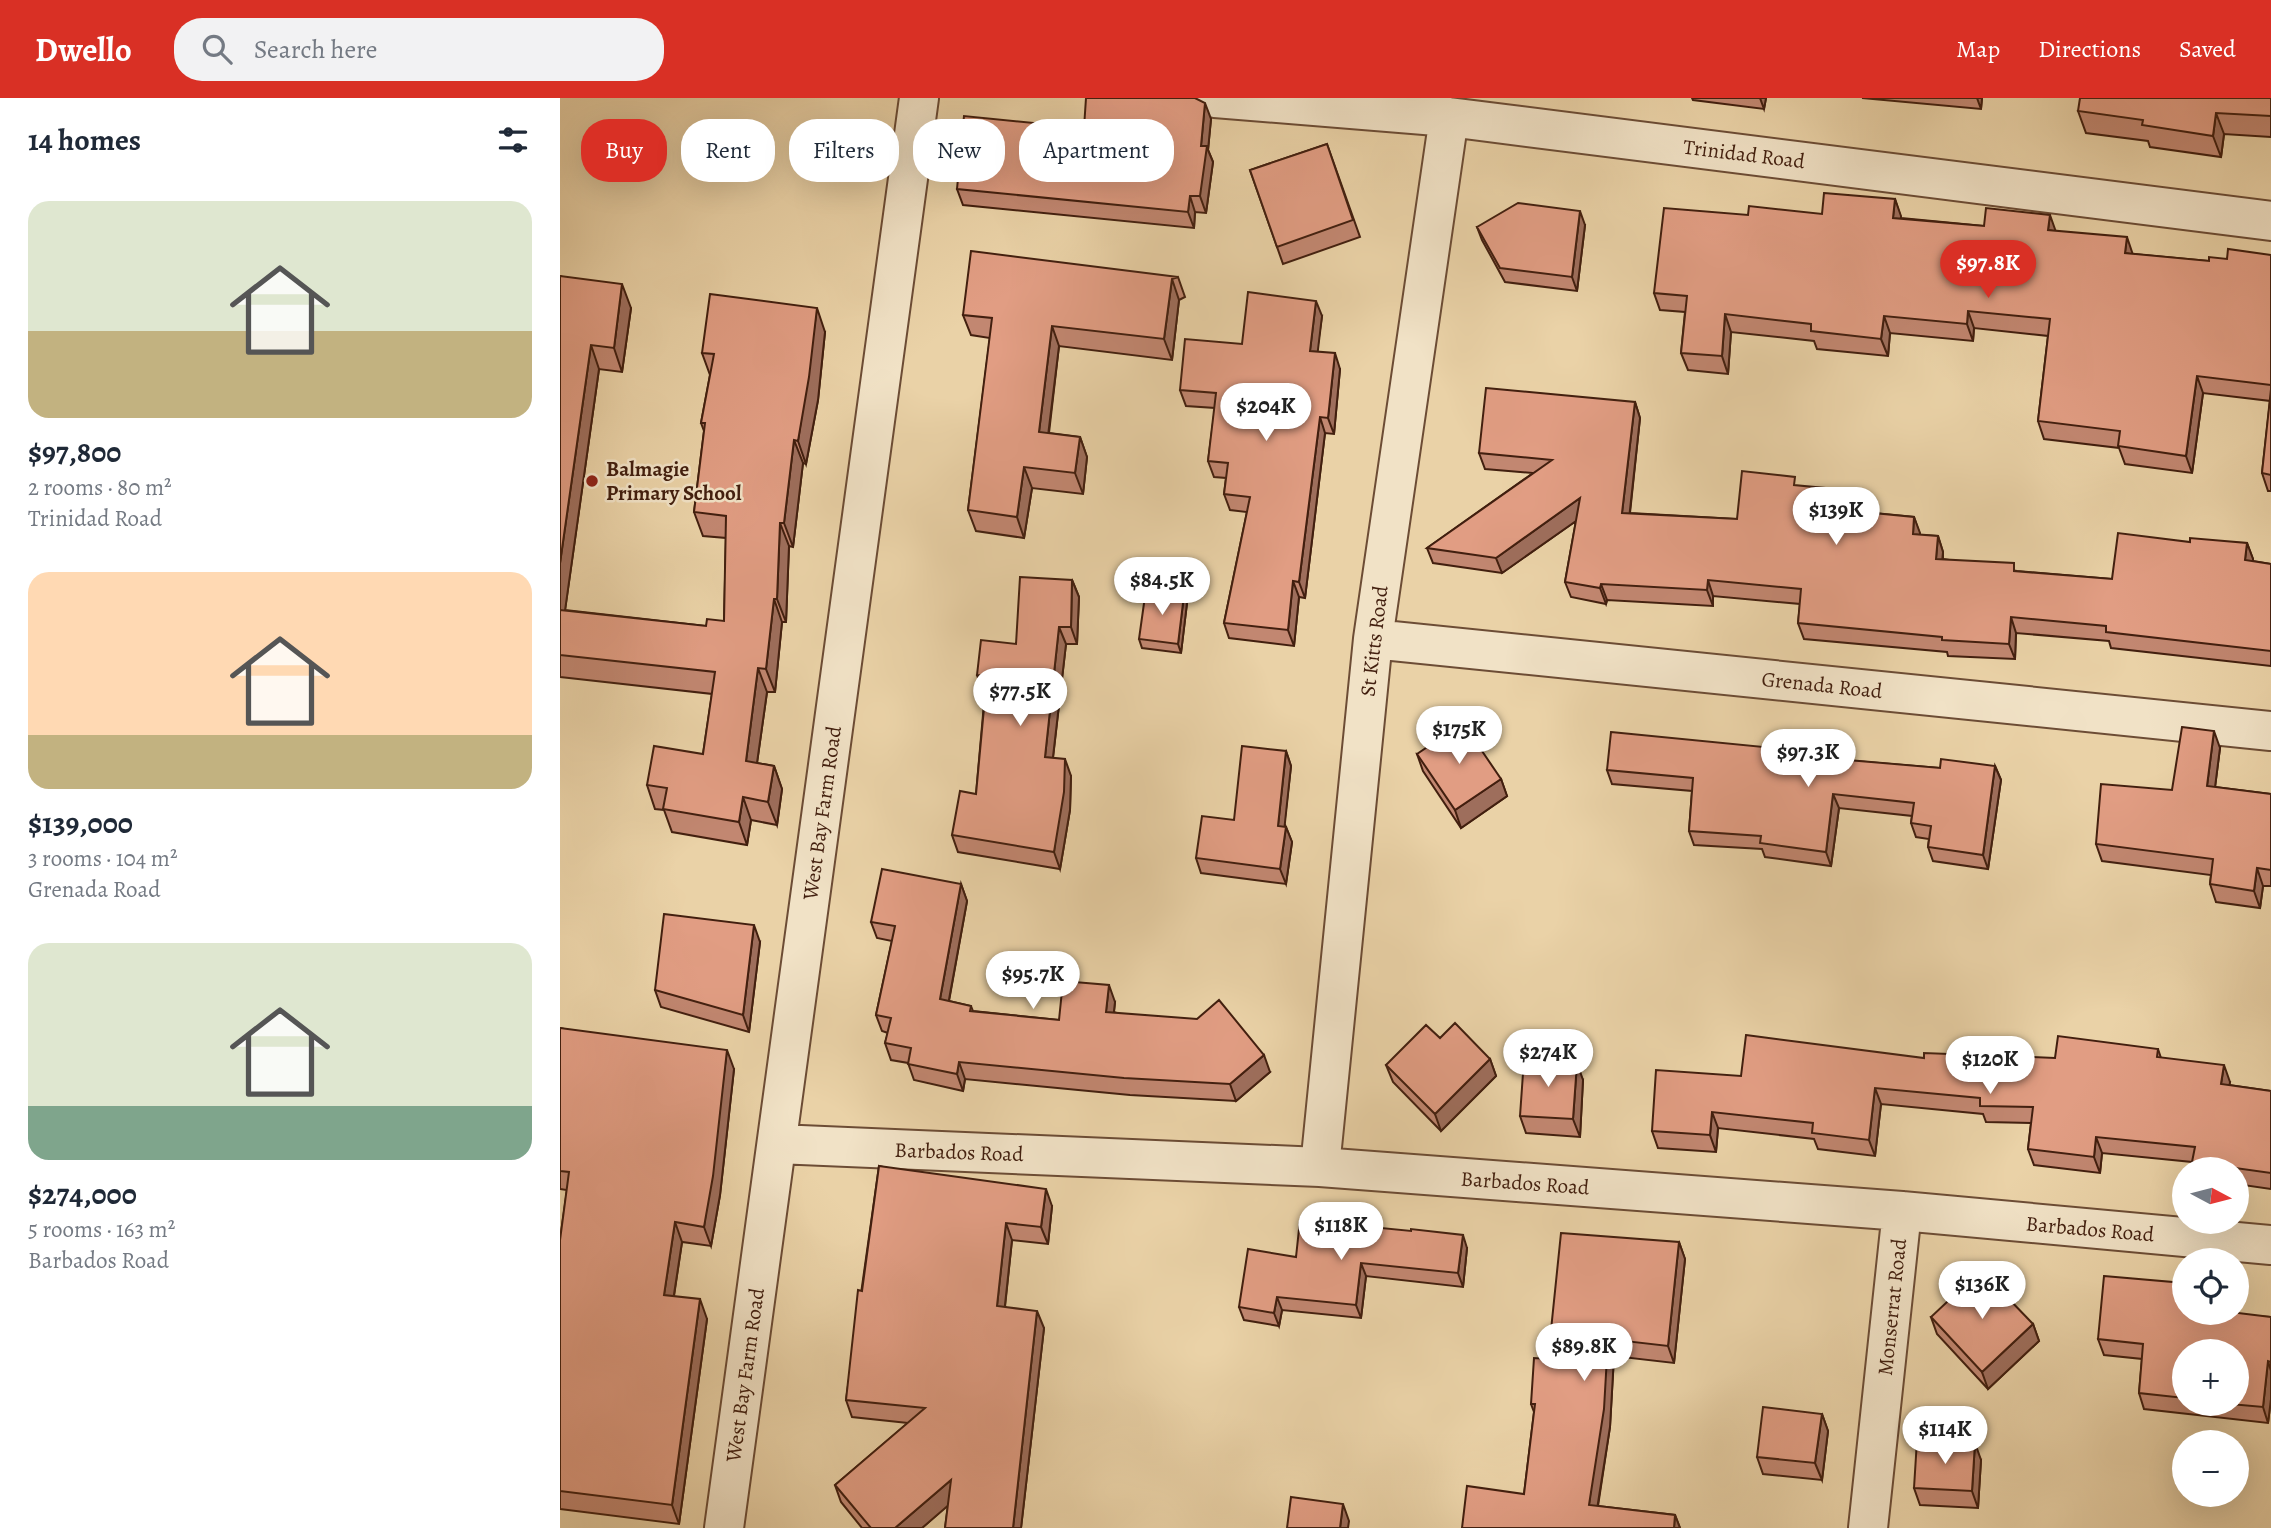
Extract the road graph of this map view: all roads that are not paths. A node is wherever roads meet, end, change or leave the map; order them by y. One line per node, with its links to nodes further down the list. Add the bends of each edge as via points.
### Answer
1 (919, 98): 7 (street, West Bay Farm Road)
2 (1215, 98): 3 (street, Trinidad Road)
3 (1448, 117): 4 (street, Trinidad Road); 5 (street, St Kitts Road)
4 (2271, 221)
5 (1373, 639): 6 (street, Grenada Road); 8 (street, St Kitts Road)
6 (2271, 731)
7 (777, 1144): 8 (street, Barbados Road); 11 (street, West Bay Farm Road)
8 (1320, 1167): 9 (street, Barbados Road)
9 (1902, 1211): 10 (street, Barbados Road); 12 (street, Monserrat Road)
10 (2271, 1245)
11 (724, 1528)
12 (1868, 1528)

